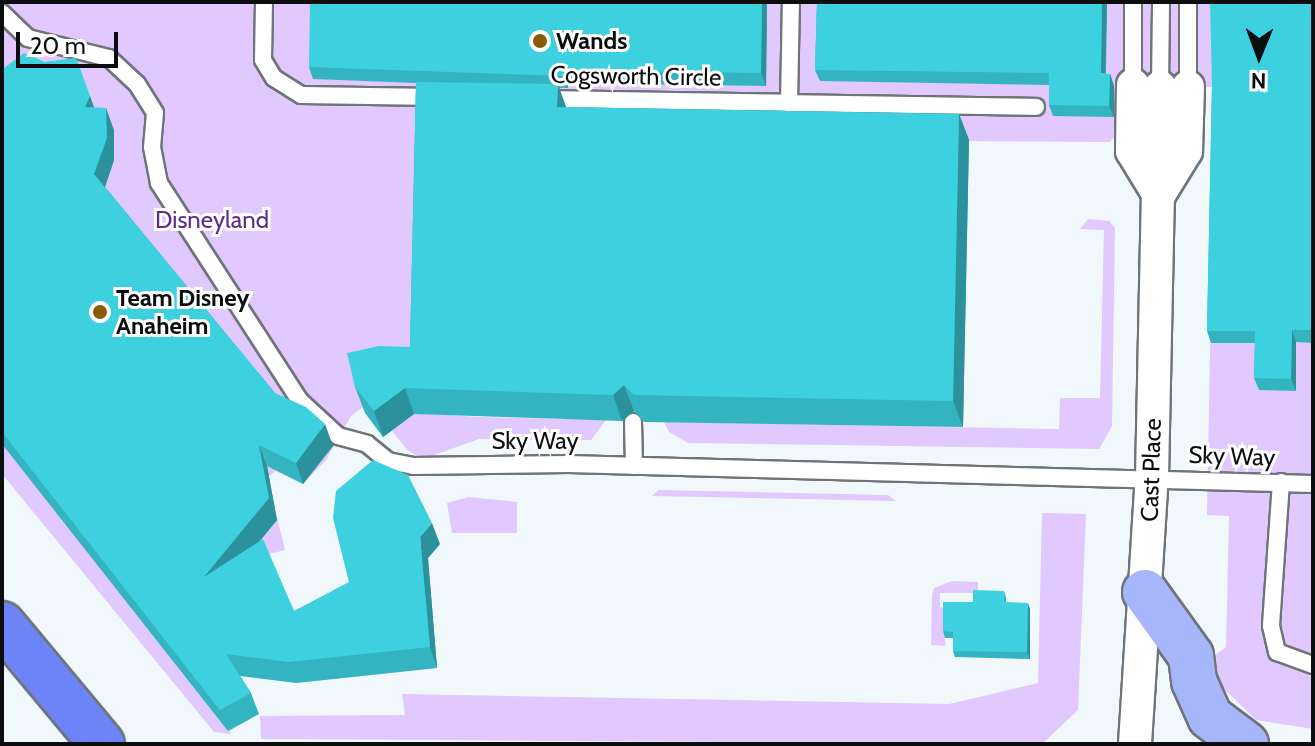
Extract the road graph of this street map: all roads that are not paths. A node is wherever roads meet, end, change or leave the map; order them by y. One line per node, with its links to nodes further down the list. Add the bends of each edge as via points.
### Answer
1 (264, 2): 8 (lane, via 263,60 274,78 301,95)
2 (791, 2): 10 (lane)
3 (1133, 2): 7 (lane)
4 (1161, 2): 7 (lane)
5 (1188, 2): 7 (lane)
6 (2, 13): 14 (lane, Sky Way, via 28,38 109,58 137,84 155,113 152,147 159,183 300,401 338,436 367,444 388,461 413,466)
7 (1160, 86): 12 (street, via 1186,151); 12 (street, via 1132,151)
8 (458, 97)
9 (521, 98): 10 (lane, Cogsworth Circle)
10 (789, 103): 11 (lane, Cogsworth Circle)
11 (1036, 107)
12 (1159, 195): 15 (street, Cast Place)
13 (633, 422): 14 (lane)
14 (634, 466): 15 (lane, Sky Way)
15 (1152, 477): 16 (lane, Sky Way); 18 (street, Cast Place)
16 (1281, 482): 17 (lane, Sky Way); 20 (lane, via 1271,626 1277,652)
17 (1313, 484)
18 (1145, 592): 22 (street, Cast Place); 23 (main road, via 1191,656 1194,681 1210,717)
19 (2, 624): 21 (highway)
20 (1313, 665)
21 (102, 744)
22 (1135, 744)
23 (1246, 744)

